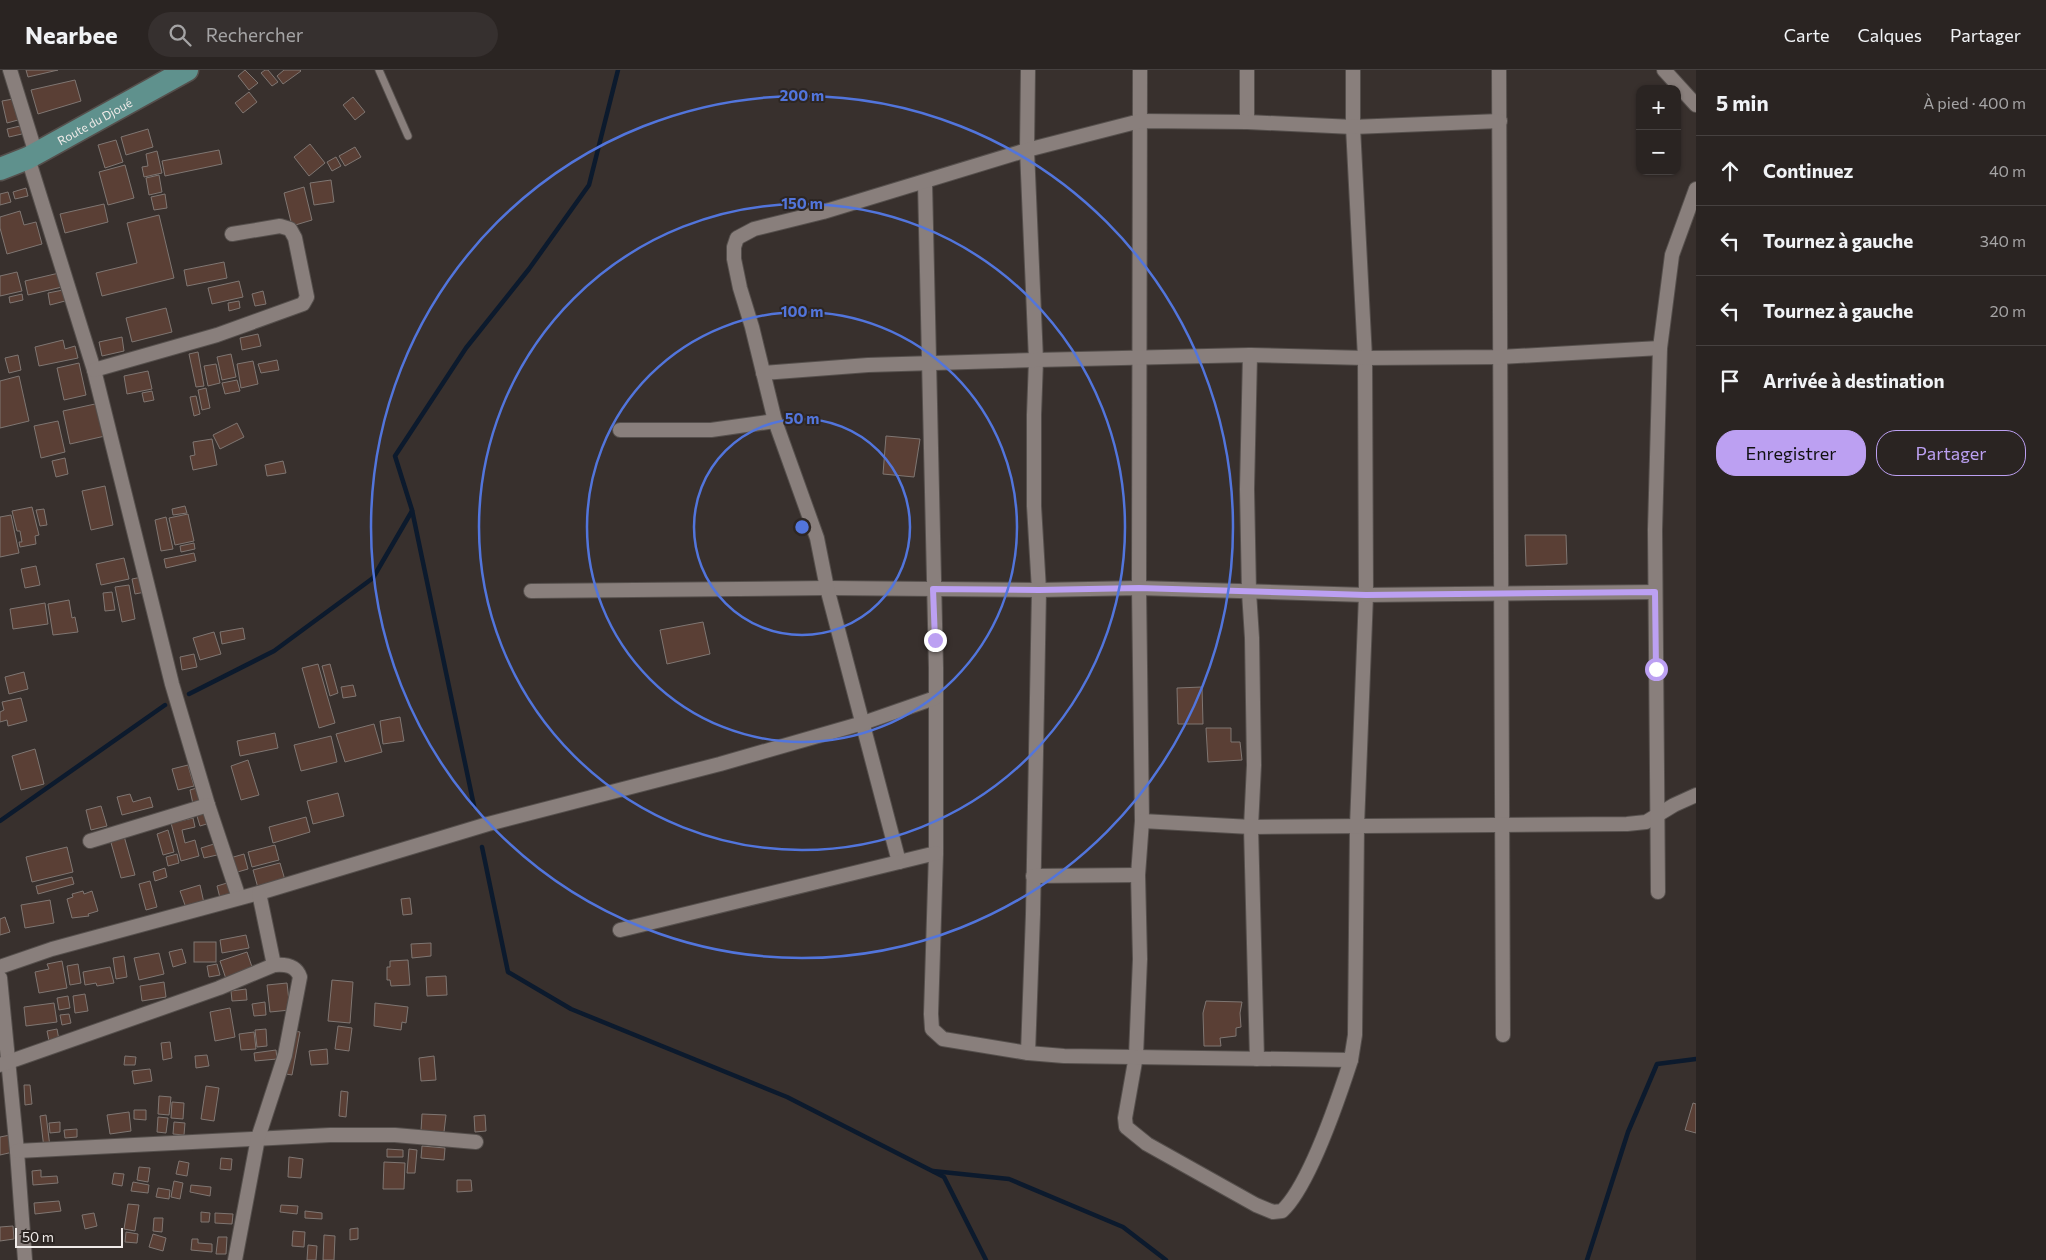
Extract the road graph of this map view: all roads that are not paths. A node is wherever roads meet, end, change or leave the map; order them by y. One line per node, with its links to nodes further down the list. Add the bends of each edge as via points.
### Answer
1 (10, 70): 17 (street)
2 (187, 70): 17 (main road, Route du Djoué)
3 (379, 70): 15 (lane)
4 (1028, 70): 16 (street)
5 (1140, 70): 11 (street)
6 (1247, 70): 13 (street)
7 (1353, 70): 14 (street)
8 (1499, 70): 12 (street)
9 (1664, 70): 10 (street)
10 (1696, 105)
11 (1140, 121): 13 (street); 16 (street); 25 (street)
12 (1500, 121): 14 (street); 24 (street)
13 (1248, 122): 14 (street)
14 (1353, 127): 26 (street)
15 (408, 136)
16 (1027, 150): 19 (street); 27 (street)
17 (32, 156): 18 (main road, Route du Djoué); 29 (street)
18 (0, 169)
19 (925, 183): 28 (street); 30 (street, via 754,229 737,238 734,259)
20 (1696, 189): 22 (street, via 1672,255)
21 (232, 234): 29 (street, via 280,226 290,229 296,238 307,297 303,304 217,335)
22 (1660, 348): 24 (street); 39 (street)
23 (1250, 354): 25 (street); 26 (street); 38 (street, via 1246,489)
24 (1500, 357): 26 (street); 40 (street)
25 (1139, 358): 27 (street); 34 (street)
26 (1365, 358): 41 (street)
27 (1036, 360): 28 (street); 36 (street, via 1034,506)
28 (929, 364): 30 (street); 35 (street)
29 (94, 370): 45 (street, via 172,684)
30 (763, 373): 31 (street)
31 (774, 421): 32 (street, via 711,430); 33 (street, via 817,538)
32 (620, 430)
33 (827, 588): 35 (street); 37 (street); 43 (street)
34 (1139, 588): 36 (street); 38 (street); 47 (street)
35 (933, 589): 36 (street); 42 (street)
36 (1039, 590): 55 (street)
37 (531, 591)
38 (1249, 592): 41 (street); 50 (street, via 1254,765)
39 (1655, 592): 40 (street); 46 (street)
40 (1502, 594): 41 (street); 49 (street)
41 (1366, 595): 48 (street)
42 (935, 698): 43 (street); 52 (street)
43 (863, 723): 53 (street); 57 (street, via 488,824)
44 (1696, 795): 46 (street, via 1674,804)
45 (208, 805): 51 (street); 58 (street)
46 (1657, 817): 49 (street, via 1628,824); 56 (street)
47 (1142, 821): 50 (street); 54 (street)
48 (1357, 826): 49 (street); 50 (street); 67 (street, via 1356,1009)
49 (1502, 826): 63 (street)
50 (1251, 827): 66 (street)
51 (90, 841)
52 (936, 853): 53 (street); 64 (street, via 932,1029 943,1039)
53 (899, 862): 59 (street)
54 (1138, 875): 55 (street); 65 (street, via 1140,959)
55 (1033, 876): 64 (street)
56 (1658, 892)
57 (259, 893): 58 (street); 60 (street)
58 (239, 898): 61 (street, via 52,949)
59 (620, 930)
60 (274, 965): 68 (street, via 219,988); 69 (street, via 290,966 299,972 300,977 285,1055)
61 (0, 967)
62 (0, 978): 68 (street)
63 (1503, 1035)
64 (1028, 1053): 65 (street)
65 (1136, 1056): 66 (street); 67 (street, via 1125,1118 1131,1134 1273,1212 1282,1211 1287,1206 1301,1183 1327,1127)
66 (1257, 1059): 67 (street)
67 (1351, 1060)
68 (4, 1063): 71 (street)
69 (258, 1138): 70 (street, via 395,1135); 71 (street); 73 (street)
70 (476, 1142)
71 (17, 1150): 72 (street)
72 (25, 1260)
73 (235, 1260)

